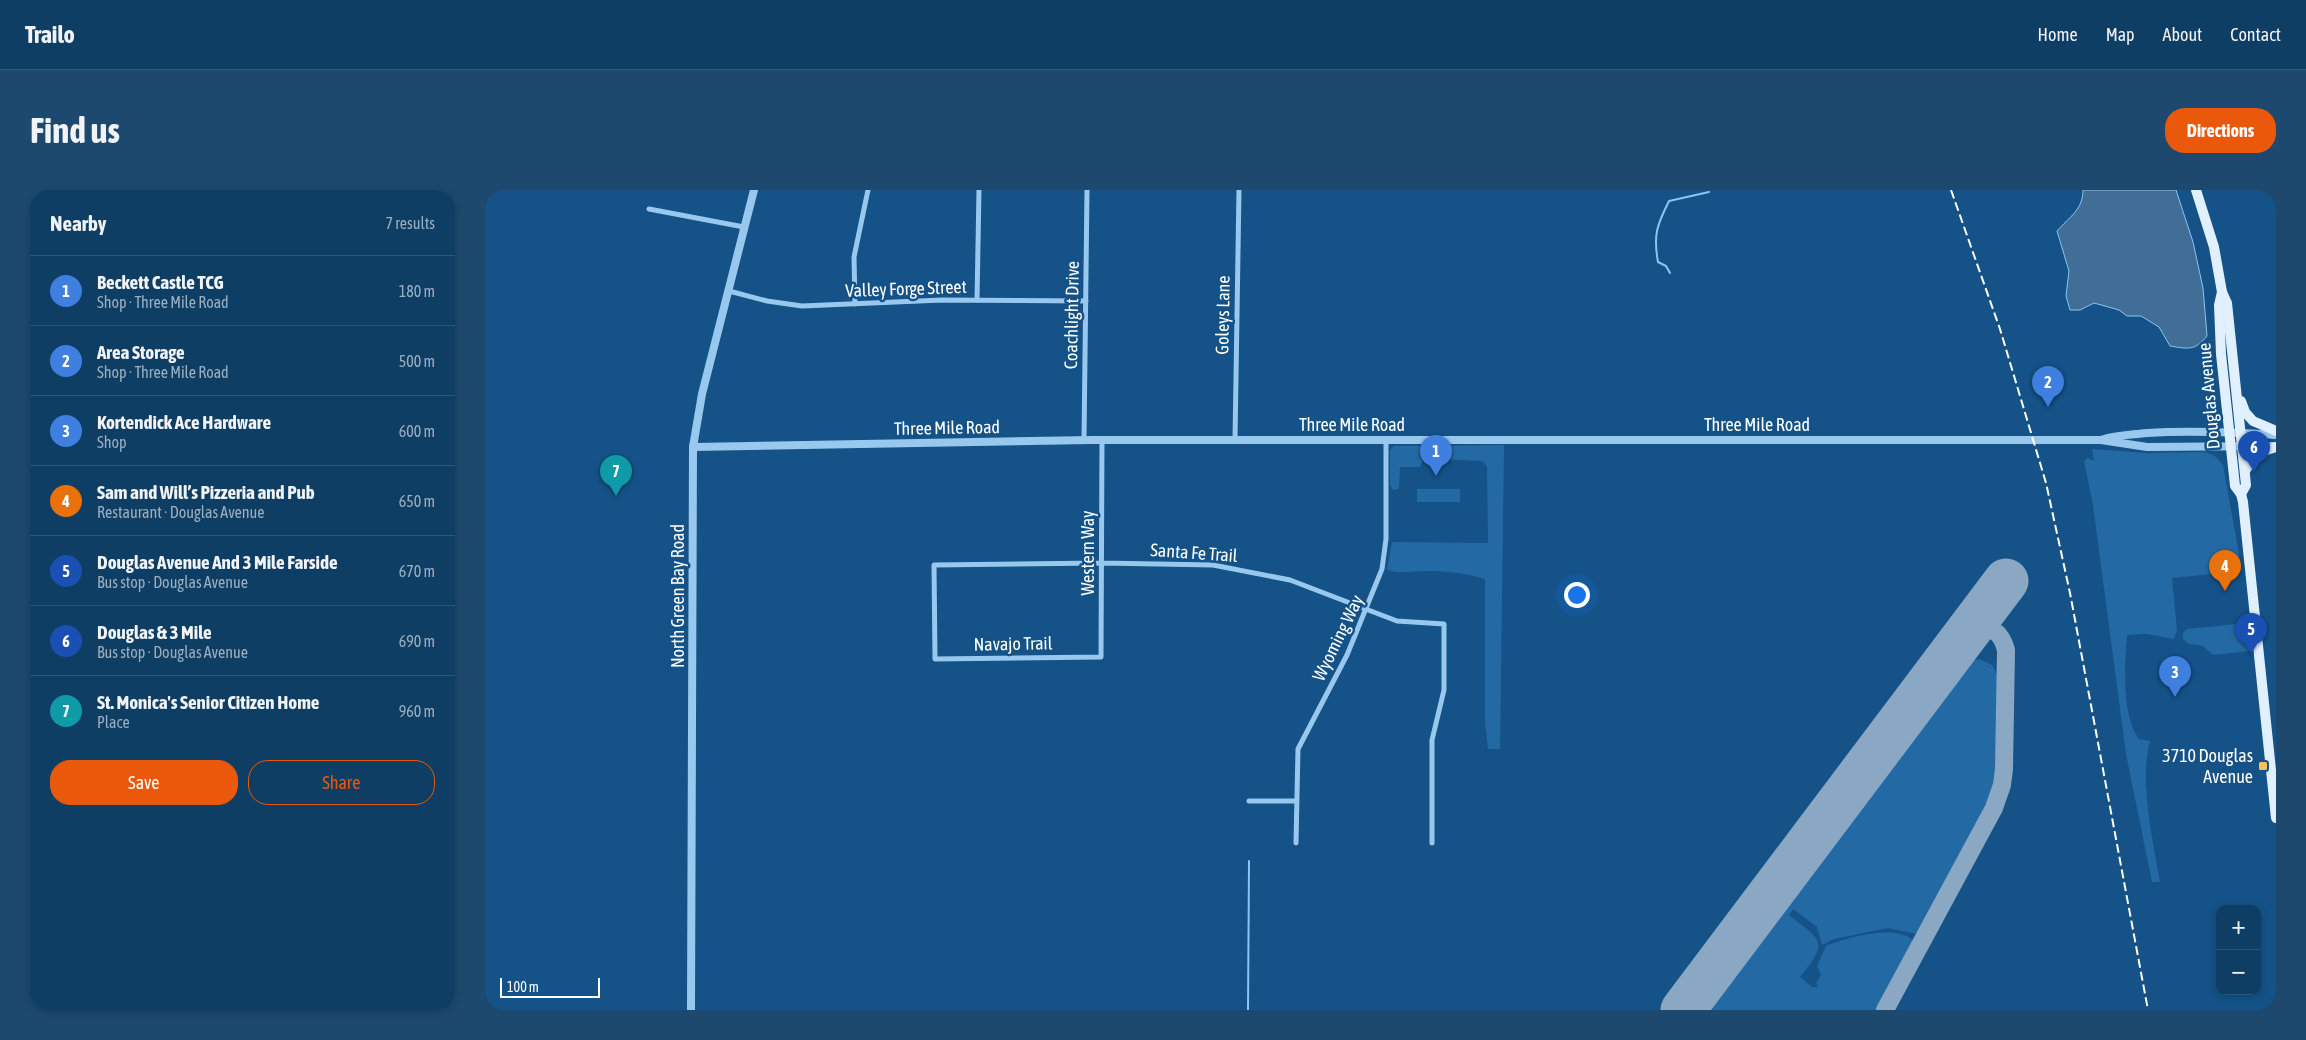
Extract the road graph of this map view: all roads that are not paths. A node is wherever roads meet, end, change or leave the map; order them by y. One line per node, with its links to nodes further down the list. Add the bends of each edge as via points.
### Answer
1 (754, 190): 8 (street, North Green Bay Road)
2 (868, 190): 13 (street, via 854,257)
3 (979, 190): 11 (street)
4 (1087, 190): 12 (street, Coachlight Drive)
5 (1239, 190): 20 (street, Goleys Lane)
6 (2196, 190): 10 (main road, Douglas Avenue, via 2214,247)
7 (649, 209): 8 (street)
8 (744, 227): 9 (street, North Green Bay Road)
9 (729, 291): 13 (street, Valley Forge Street, via 793,305); 26 (street, North Green Bay Road, via 702,394)
10 (2222, 292): 14 (main road, Douglas Avenue, via 2227,303); 15 (main road, Douglas Avenue, via 2219,305)
11 (977, 300): 12 (street, Valley Forge Street); 13 (street, Valley Forge Street)
12 (1086, 302): 18 (street, Coachlight Drive)
13 (855, 304)
14 (2238, 393): 16 (main road, Douglas Avenue); 17 (main road, via 2248,416)
15 (2224, 431): 16 (street, Three Mile Road); 22 (street, Three Mile Road, via 2112,436); 23 (main road, Douglas Avenue)
16 (2241, 433): 17 (street, Three Mile Road); 24 (main road, Douglas Avenue)
17 (2276, 433)
18 (1084, 440): 19 (street, Three Mile Road); 26 (street, Three Mile Road)
19 (1102, 440): 20 (street, Three Mile Road); 29 (street, Western Way)
20 (1235, 440): 21 (street, Three Mile Road)
21 (1386, 440): 22 (street, Three Mile Road); 30 (street, Wyoming Way, via 1385,555)
22 (2101, 440): 23 (street, Three Mile Road, via 2147,447)
23 (2230, 445): 24 (street, Three Mile Road); 28 (main road, Douglas Avenue, via 2235,486)
24 (2242, 445): 25 (street, Three Mile Road); 27 (main road, Douglas Avenue)
25 (2276, 446): 27 (main road, via 2257,452)
26 (693, 448): 38 (street, North Green Bay Road)
27 (2244, 472): 28 (main road, Douglas Avenue, via 2246,485)
28 (2241, 494): 35 (main road, Douglas Avenue)
29 (1101, 563): 30 (street, Santa Fe Trail, via 1188,563 1238,568 1290,580); 31 (street, Western Way, via 1101,657); 32 (street, Santa Fe Trail, via 933,565)
30 (1367, 610): 34 (street, Wyoming Way, via 1298,749); 37 (street, Santa Fe Trail, via 1397,621 1444,624 1444,690 1432,740)
31 (1091, 657): 32 (street, Navajo Trail)
32 (935, 659)
33 (1249, 801): 34 (street)
34 (1296, 801): 36 (street, Wyoming Way)
35 (2276, 818)
36 (1296, 843)
37 (1432, 843)
38 (691, 1010)

